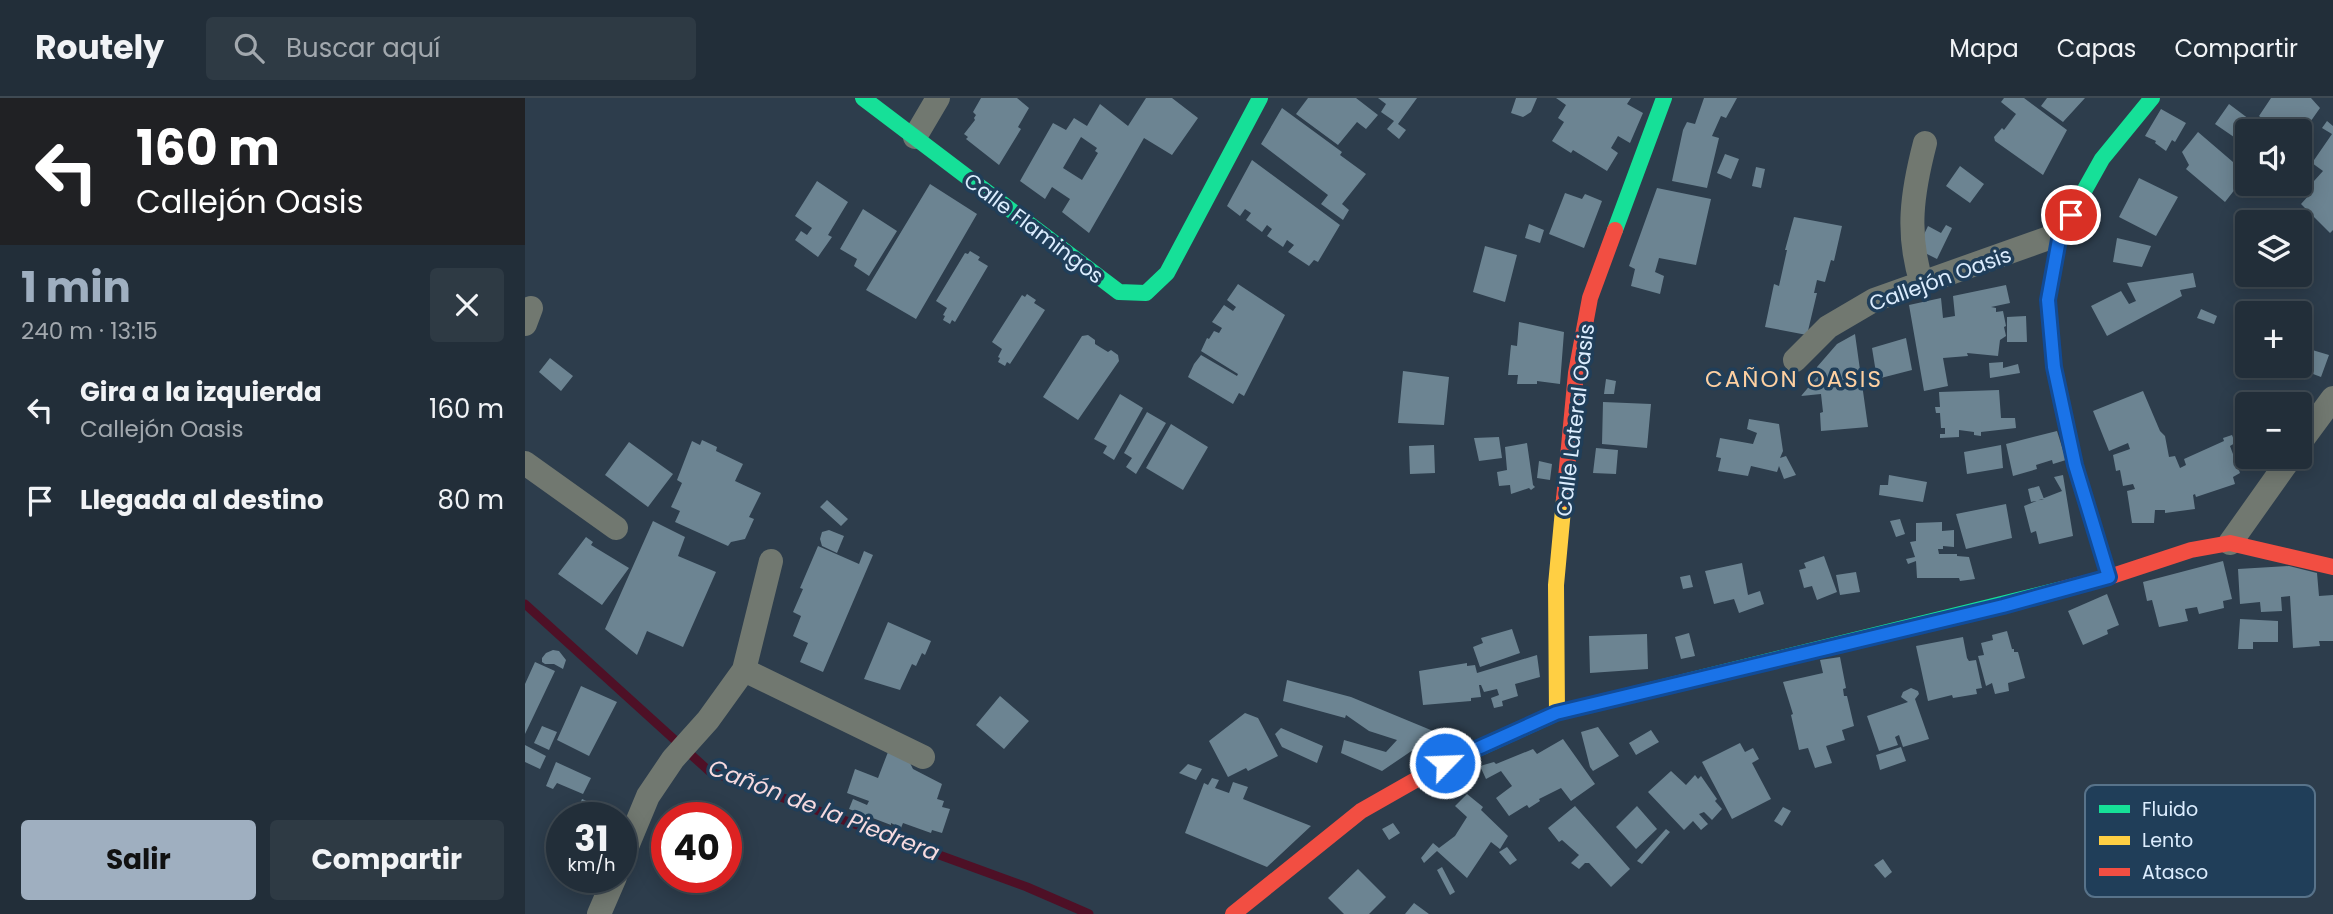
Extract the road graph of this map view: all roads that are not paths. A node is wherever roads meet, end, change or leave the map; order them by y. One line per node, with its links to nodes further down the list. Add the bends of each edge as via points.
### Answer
1 (863, 98): 6 (street, Calle Flamingos)
2 (938, 98): 6 (street)
3 (1260, 98): 6 (street, Calle Flamingos, via 1167,273 1146,293 1119,292)
4 (1664, 98): 21 (street, Calle Lateral Oasis, via 1590,298 1576,373 1556,585)
5 (2152, 98): 8 (street, via 2102,159)
6 (915, 137)
7 (1925, 143): 9 (street, via 1911,223)
8 (2060, 234): 9 (street, Callejón Oasis); 19 (street, via 2048,300 2054,367 2075,465)
9 (1922, 284): 10 (street, Callejón Oasis, via 1874,300 1829,327)
10 (1795, 360)
11 (2333, 398): 12 (street)
12 (2312, 426)
13 (525, 463): 15 (street)
14 (2282, 469): 16 (street)
15 (616, 528)
16 (2230, 543): 18 (street); 19 (street, via 2191,550)
17 (771, 561): 20 (street)
18 (2333, 567)
19 (2109, 577): 21 (street)
20 (744, 670): 22 (street); 23 (street, via 673,759)
21 (1556, 713): 26 (street, via 1445,763 1361,811)
22 (923, 757)
23 (637, 822)
24 (608, 893): 25 (street)
25 (599, 914)
26 (1233, 914)

